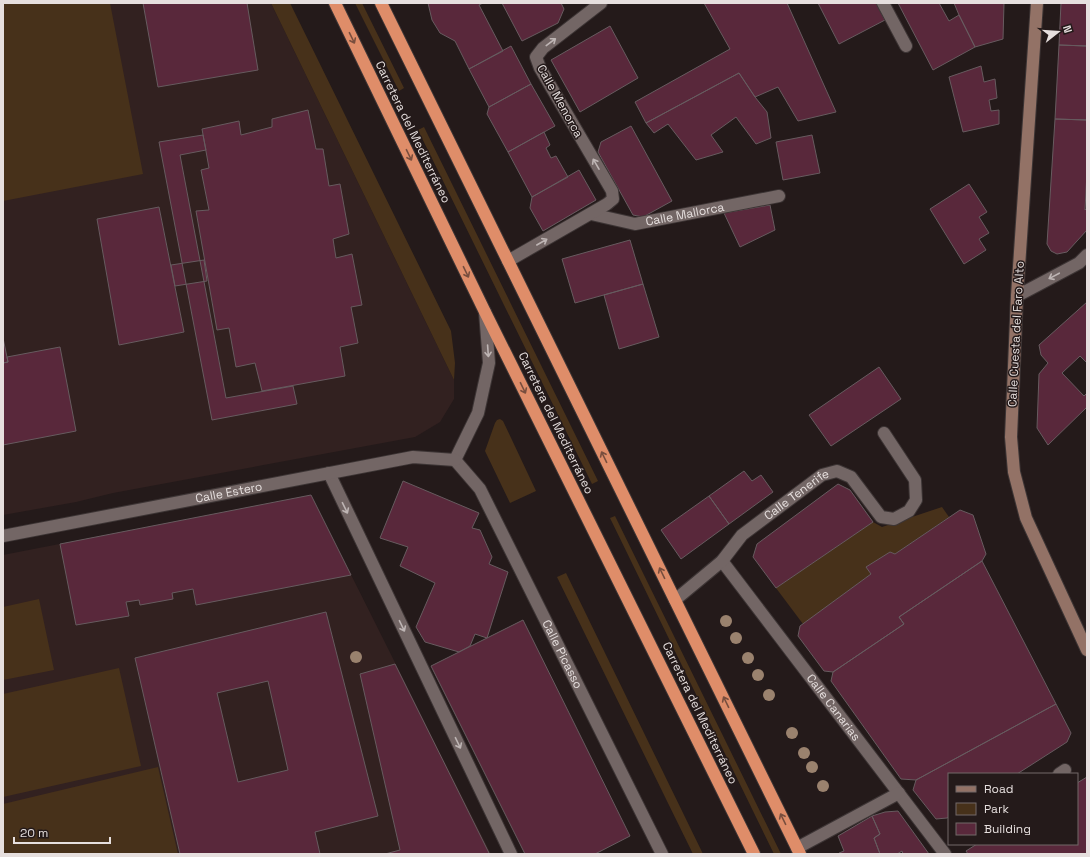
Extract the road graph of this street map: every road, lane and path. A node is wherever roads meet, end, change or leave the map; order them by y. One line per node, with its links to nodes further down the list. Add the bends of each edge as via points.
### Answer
1 (335, 3): 12 (highway, Carretera del Mediterráneo, one-way to 12)
2 (381, 3): 10 (highway)
3 (602, 3): 8 (street, Calle Menorca, one-way to 3, via 613,199 612,191 536,57 543,48)
4 (883, 3): 6 (street)
5 (1037, 3): 11 (street, Calle Cuesta del Faro Alto)
6 (906, 46)
7 (779, 196): 8 (street, Calle Mallorca, via 635,224)
8 (592, 214): 10 (street, one-way to 8)
9 (1087, 256): 11 (street, one-way to 11, via 1079,263)
10 (508, 261): 18 (highway, one-way to 10)
11 (1017, 296): 19 (street, Calle Cuesta del Faro Alto, via 1011,436 1014,472 1026,518)
12 (486, 312): 14 (street, one-way to 14, via 489,363 478,413); 25 (highway, Carretera del Mediterráneo, one-way to 25)
13 (884, 433): 17 (street, Calle Tenerife, via 915,480 916,500 909,511 894,519 881,517 851,477 837,471 822,475 742,535)
14 (455, 460): 15 (street, Calle Estero, via 412,457); 24 (street, Calle Picasso, via 480,489)
15 (329, 473): 16 (street, Calle Estero); 23 (street, one-way to 23)
16 (3, 536)
17 (722, 561): 18 (street, Calle Tenerife); 20 (street, Calle Canarias)
18 (675, 600): 22 (highway, one-way to 18)
19 (1087, 650)
20 (899, 793): 21 (street, Calle Canarias); 22 (street)
21 (945, 848)
22 (799, 851)
23 (511, 854)
24 (662, 854)
25 (754, 854)

